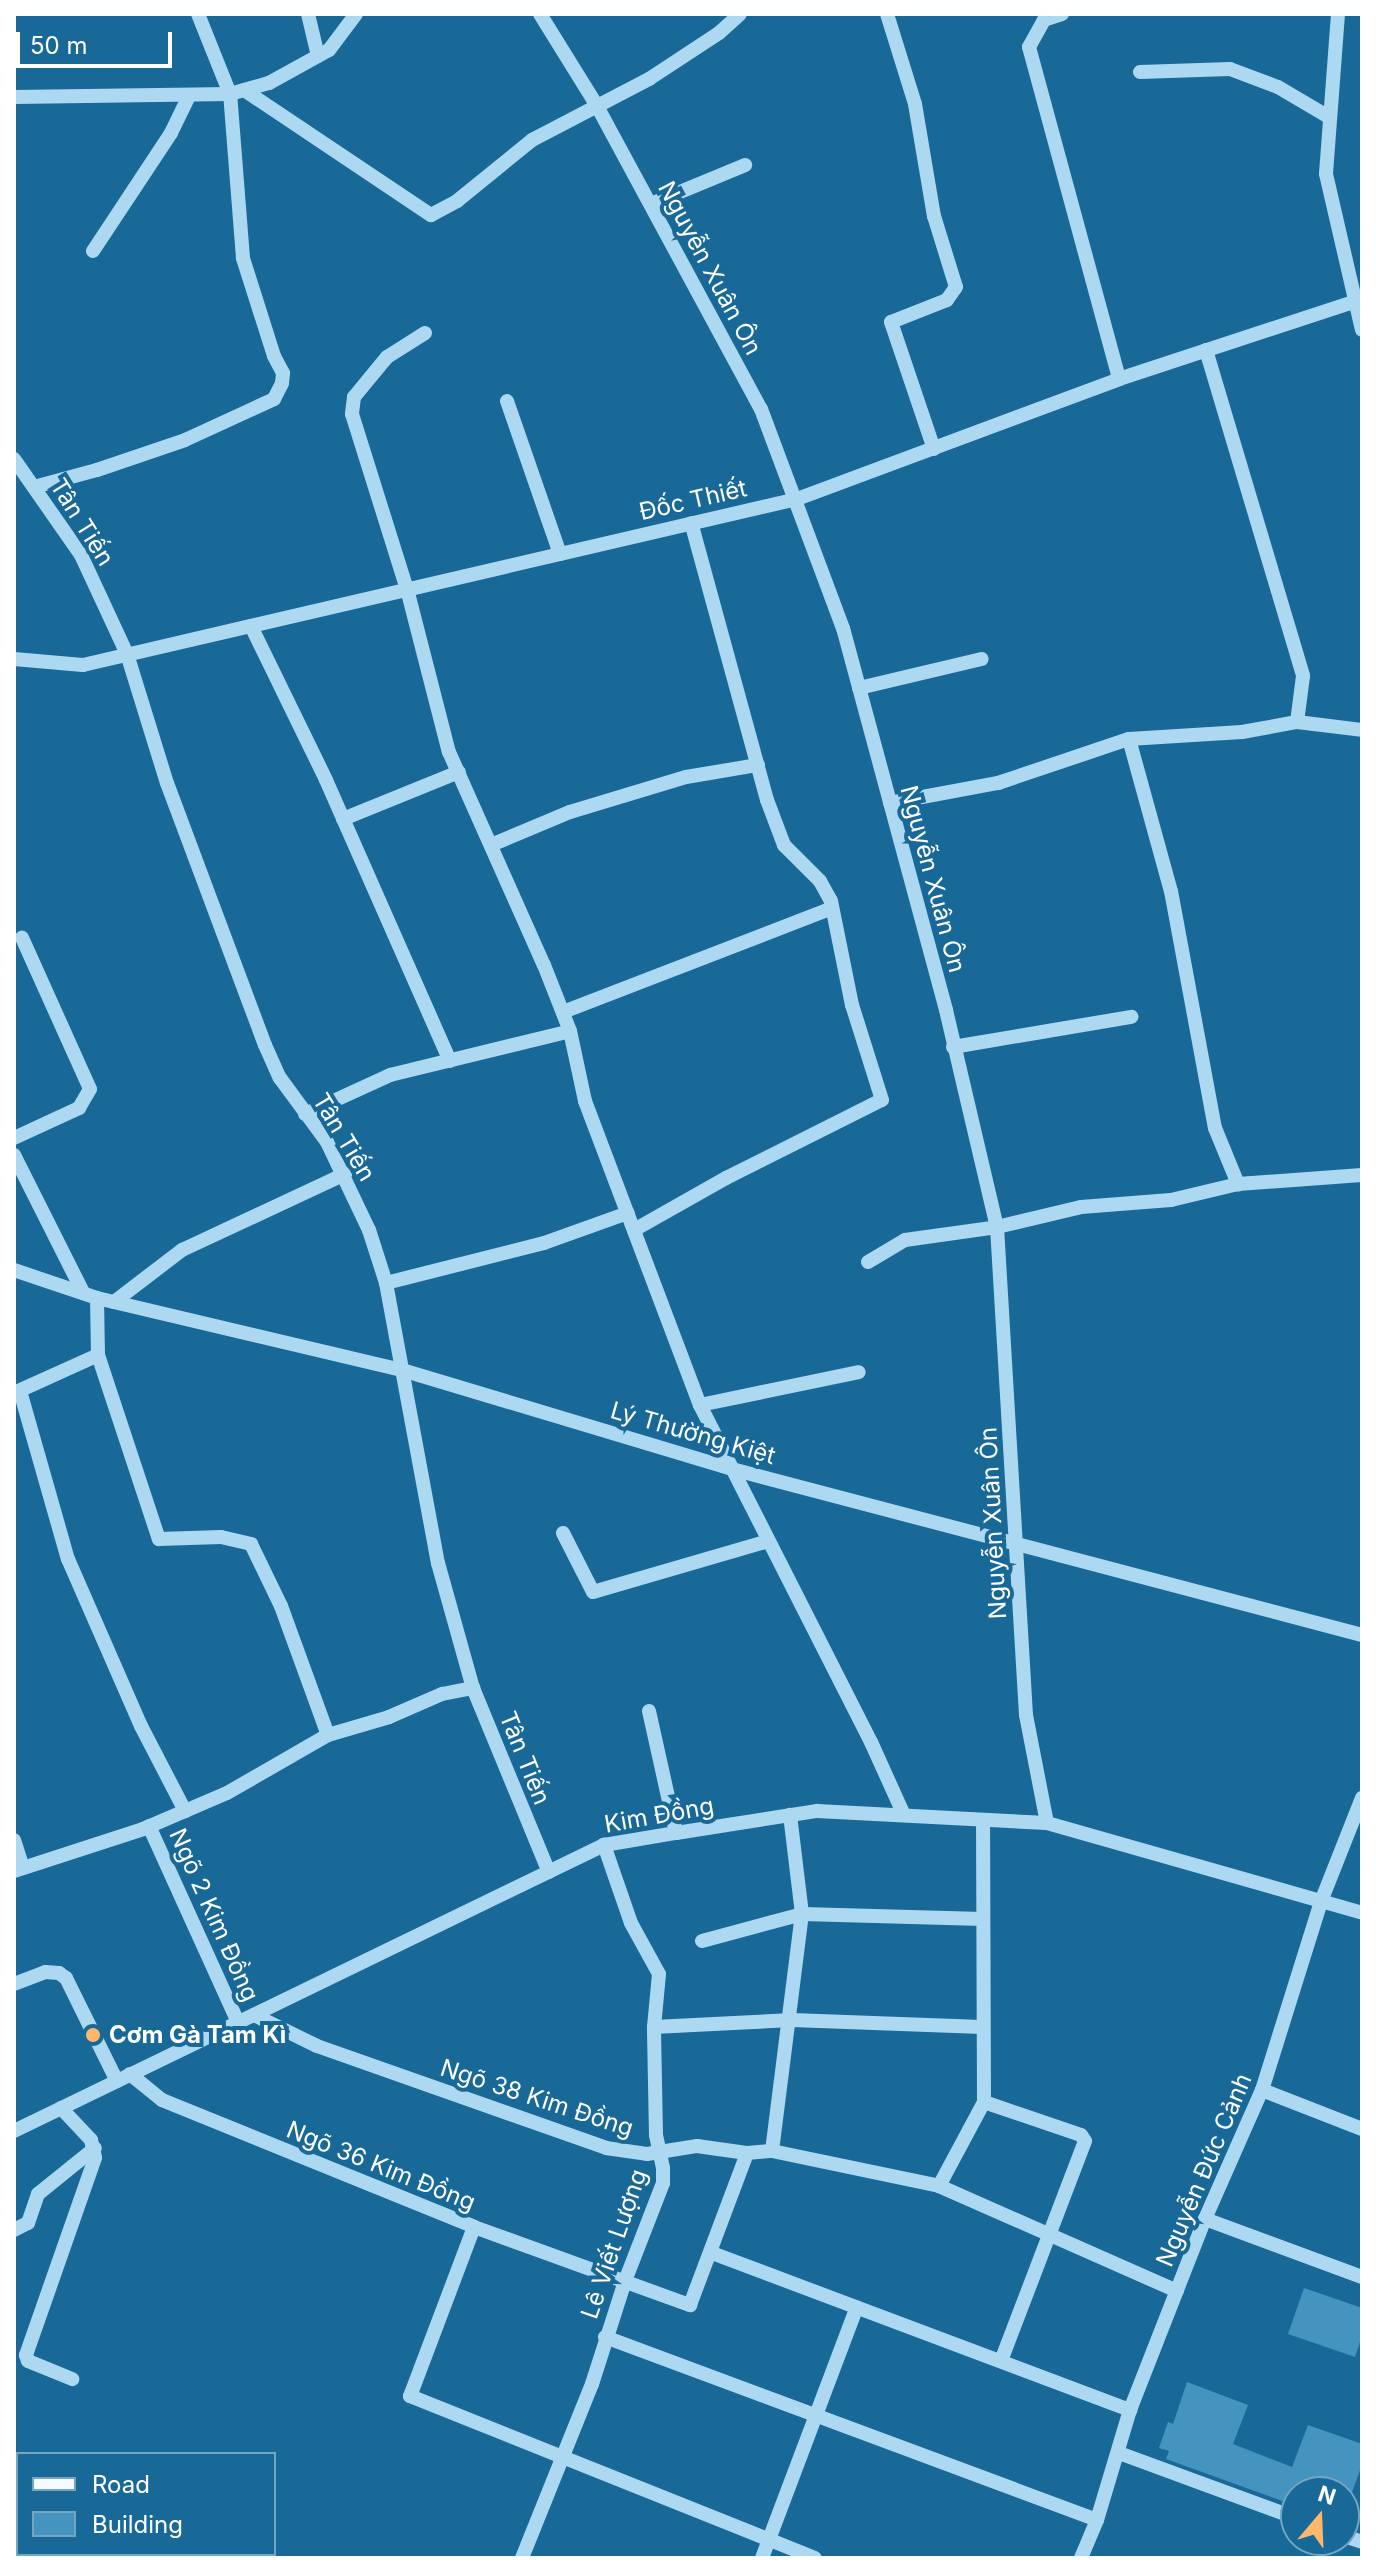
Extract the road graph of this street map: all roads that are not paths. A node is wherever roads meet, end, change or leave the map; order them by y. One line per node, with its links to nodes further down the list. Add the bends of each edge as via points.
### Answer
1 (198, 14): 11 (street)
2 (308, 14): 9 (street)
3 (356, 14): 9 (street, via 329,50)
4 (540, 14): 14 (street, Nguyễn Xuân Ôn)
5 (740, 14): 14 (street, via 649,79)
6 (887, 14): 25 (street, via 915,104 934,216 956,287 947,300 891,322)
7 (1062, 14): 23 (street, via 1044,20 1029,47)
8 (1338, 14): 15 (street)
9 (318, 56): 11 (street, via 269,83)
10 (1140, 72): 15 (street, via 1230,69 1278,87)
11 (237, 92): 12 (street); 14 (street, via 431,215 457,201 532,140); 27 (street, via 243,258 283,373 274,399 185,440)
12 (189, 96): 13 (street); 18 (street, via 171,133)
13 (14, 97)
14 (597, 106): 17 (street, Nguyễn Xuân Ôn)
15 (1329, 117): 19 (street, via 1326,174)
16 (745, 165): 17 (street)
17 (651, 204): 28 (street, Nguyễn Xuân Ôn, via 761,409)
18 (93, 251)
19 (1358, 300): 20 (street); 22 (street, Đốc Thiết)
20 (1362, 330)
21 (425, 333): 31 (street, via 387,357 354,397 352,414)
22 (1206, 350): 23 (street, Đốc Thiết); 37 (street, via 1303,676)
23 (1119, 379): 25 (street, Đốc Thiết)
24 (507, 401): 30 (street)
25 (934, 449): 28 (street, Đốc Thiết)
26 (14, 459): 27 (street, Tân Tiến)
27 (34, 487): 33 (street, Tân Tiến, via 81,555)
28 (797, 499): 29 (street, Đốc Thiết); 36 (street, Nguyễn Xuân Ôn)
29 (691, 523): 30 (street, Đốc Thiết); 40 (street)
30 (560, 554): 31 (street, Đốc Thiết)
31 (407, 589): 32 (street, Đốc Thiết); 41 (street, via 449,752)
32 (251, 626): 33 (street, Đốc Thiết); 43 (street)
33 (127, 654): 34 (street, Đốc Thiết, via 83,665); 52 (street, Tân Tiến, via 167,783 250,1009 280,1078)
34 (14, 659)
35 (982, 659): 36 (street)
36 (859, 688): 42 (street, Nguyễn Xuân Ôn)
37 (1297, 722): 38 (street); 39 (street, via 1242,732)
38 (1362, 730)
39 (1129, 739): 42 (street, via 998,783); 57 (street, via 1171,891 1215,1128)
40 (758, 765): 44 (street, via 686,777 570,812); 45 (street, via 784,845 820,881)
41 (459, 772): 43 (street); 44 (street)
42 (890, 803): 50 (street, Nguyễn Xuân Ôn)
43 (343, 819): 51 (street)
44 (491, 845): 47 (street)
45 (832, 908): 47 (street); 60 (street, via 852,1005 882,1100)
46 (22, 938): 53 (street, via 90,1089 79,1108)
47 (563, 1012): 49 (street)
48 (1131, 1017): 50 (street)
49 (570, 1031): 51 (street); 58 (street, via 585,1101)
50 (953, 1047): 59 (street, Nguyễn Xuân Ôn)
51 (450, 1061): 52 (street, via 390,1075)
52 (305, 1114): 55 (street, Tân Tiến)
53 (14, 1138)
54 (14, 1155): 64 (street)
55 (345, 1174): 63 (street, Tân Tiến); 65 (street, via 182,1250)
56 (1362, 1175): 57 (street)
57 (1238, 1184): 59 (street, via 1171,1200 1081,1207)
58 (628, 1213): 60 (street); 63 (street, via 544,1243)
59 (997, 1227): 61 (street, via 905,1240); 74 (street, Nguyễn Xuân Ôn)
60 (634, 1230): 70 (street)
61 (868, 1262)
62 (14, 1270): 64 (street, Lý Thường Kiệt)
63 (386, 1283): 67 (street, Tân Tiến)
64 (90, 1295): 65 (street, Lý Thường Kiệt); 66 (street)
65 (114, 1302): 67 (street, Lý Thường Kiệt)
66 (98, 1355): 69 (street); 78 (street, via 159,1539 221,1537 251,1544 281,1606)
67 (402, 1370): 71 (street, Lý Thường Kiệt); 76 (street, Tân Tiến, via 438,1563)
68 (859, 1372): 70 (street)
69 (17, 1392): 80 (street, via 68,1559 141,1726)
70 (700, 1405): 71 (street)
71 (732, 1469): 73 (street); 74 (street, Lý Thường Kiệt)
72 (563, 1533): 73 (street, via 593,1592)
73 (768, 1541): 82 (street)
74 (1016, 1541): 75 (street, Lý Thường Kiệt); 84 (street, Nguyễn Xuân Ôn, via 1026,1715)
75 (1362, 1635)
76 (473, 1688): 78 (street); 90 (street, Tân Tiến)
77 (649, 1711): 86 (street)
78 (328, 1735): 80 (street)
79 (1362, 1798): 91 (street, Nguyễn Đức Cảnh)
80 (185, 1811): 85 (street)
81 (790, 1815): 82 (street, Kim Đồng); 86 (street, Kim Đồng); 93 (street)
82 (904, 1815): 83 (street, Kim Đồng)
83 (983, 1820): 84 (street, Kim Đồng); 94 (street)
84 (1047, 1823): 91 (street, Kim Đồng)
85 (149, 1826): 89 (street); 99 (street, Ngõ 2 Kim Đồng)
86 (676, 1833): 88 (street, Kim Đồng)
87 (14, 1840): 89 (street)
88 (604, 1845): 90 (street, Kim Đồng); 100 (street, Lê Viết Lượng, via 631,1923 659,1974)
89 (19, 1869)
90 (549, 1872): 97 (street, Kim Đồng)
91 (1322, 1899): 92 (street, Kim Đồng); 103 (street, Nguyễn Đức Cảnh)
92 (1362, 1913)
93 (802, 1914): 94 (street); 95 (street); 98 (street)
94 (983, 1919): 101 (street)
95 (702, 1941)
96 (14, 1984): 102 (street, via 45,1972 66,1978)
97 (254, 2015): 99 (street, Kim Đồng); 110 (street, Ngõ 38 Kim Đồng, via 317,2046 606,2148)
98 (792, 2020): 100 (street); 101 (street); 109 (street)
99 (238, 2022): 102 (street, Kim Đồng)
100 (654, 2027): 110 (street, Lê Viết Lượng)
101 (982, 2027): 104 (street)
102 (124, 2078): 105 (street, Kim Đồng); 114 (street, Ngõ 36 Kim Đồng, via 162,2100)
103 (1262, 2090): 106 (street); 113 (street, Nguyễn Đức Cảnh)
104 (984, 2102): 112 (street); 116 (street, via 1081,2135 1085,2141)
105 (61, 2108): 107 (street, Kim Đồng); 108 (street)
106 (1362, 2129)
107 (14, 2131)
108 (95, 2148): 115 (street, via 38,2194 28,2223); 124 (street, via 92,2172 26,2355 28,2361)
109 (772, 2151): 111 (street, Ngõ 38 Kim Đồng); 112 (street, Ngõ 38 Kim Đồng)
110 (661, 2153): 111 (street, Ngõ 38 Kim Đồng, via 697,2146); 119 (street, Lê Viết Lượng, via 663,2183)
111 (747, 2153): 117 (street)
112 (939, 2186): 116 (street, Ngõ 38 Kim Đồng)
113 (1205, 2219): 118 (street); 120 (street, Nguyễn Đức Cảnh)
114 (474, 2227): 119 (street, Ngõ 36 Kim Đồng); 128 (street, via 410,2396)
115 (14, 2230)
116 (1047, 2236): 120 (street, Ngõ 38 Kim Đồng); 123 (street)
117 (712, 2253): 119 (street, Ngõ 36 Kim Đồng, via 690,2305); 121 (street)
118 (1362, 2277)
119 (625, 2281): 122 (street, Lê Viết Lượng)
120 (1177, 2291): 125 (street, Nguyễn Đức Cảnh)
121 (857, 2307): 123 (street); 126 (street)
122 (605, 2337): 126 (street); 128 (street, Lê Viết Lượng)
123 (1001, 2361): 125 (street)
124 (72, 2379)
125 (1130, 2410): 127 (street, Nguyễn Đức Cảnh)
126 (816, 2415): 130 (street); 131 (street)
127 (1119, 2453): 129 (street); 130 (street, Nguyễn Đức Cảnh)
128 (562, 2459): 131 (street); 132 (street, Lê Viết Lượng)
129 (1280, 2512)
130 (1097, 2520): 135 (street, Nguyễn Đức Cảnh)
131 (769, 2540): 133 (street); 134 (street)
132 (522, 2558)
133 (762, 2558)
134 (815, 2558)
135 (1081, 2558)

